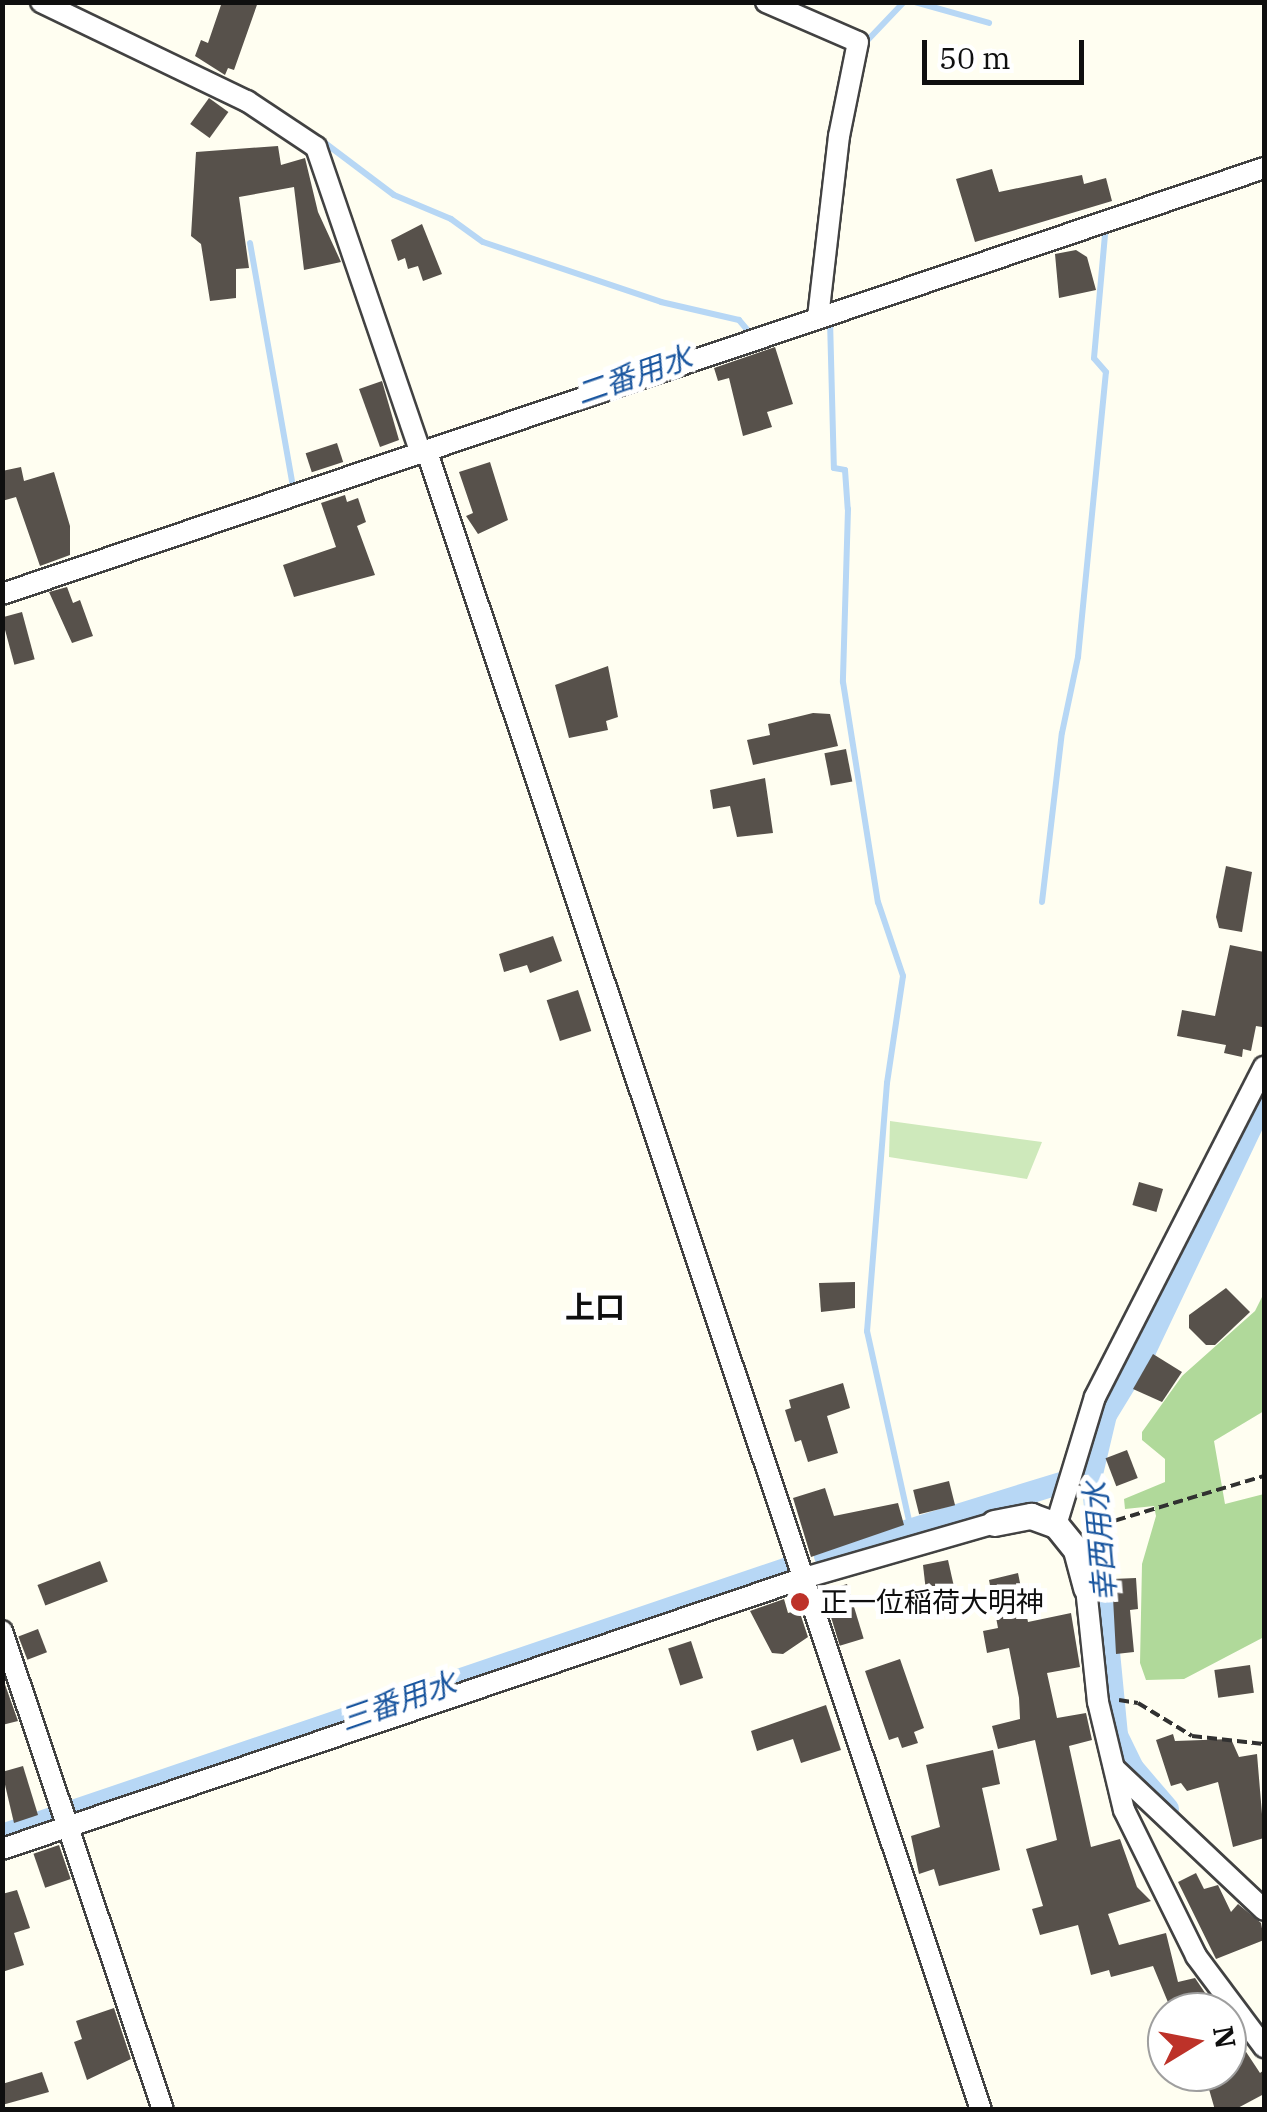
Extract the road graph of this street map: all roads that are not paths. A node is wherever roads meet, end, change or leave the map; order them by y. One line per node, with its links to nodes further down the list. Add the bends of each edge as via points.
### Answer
1 (41, 2): 5 (street, via 247,101 316,147)
2 (766, 2): 4 (street, via 858,42)
3 (1264, 168): 4 (street)
4 (818, 317): 5 (street)
5 (420, 448): 6 (street); 10 (street)
6 (2, 594)
7 (1264, 1067): 9 (street, via 1095,1398)
8 (994, 1522): 9 (street, via 1032,1516); 10 (street)
9 (1056, 1525): 11 (street, via 1076,1550)
10 (804, 1578): 14 (street); 19 (street)
11 (1086, 1588): 13 (street)
12 (2, 1631): 14 (street)
13 (1110, 1764): 16 (street); 17 (street, via 1139,1848 1196,1956)
14 (64, 1819): 15 (street); 18 (street)
15 (2, 1849)
16 (1264, 1910)
17 (1264, 2047)
18 (162, 2110)
19 (981, 2110)

